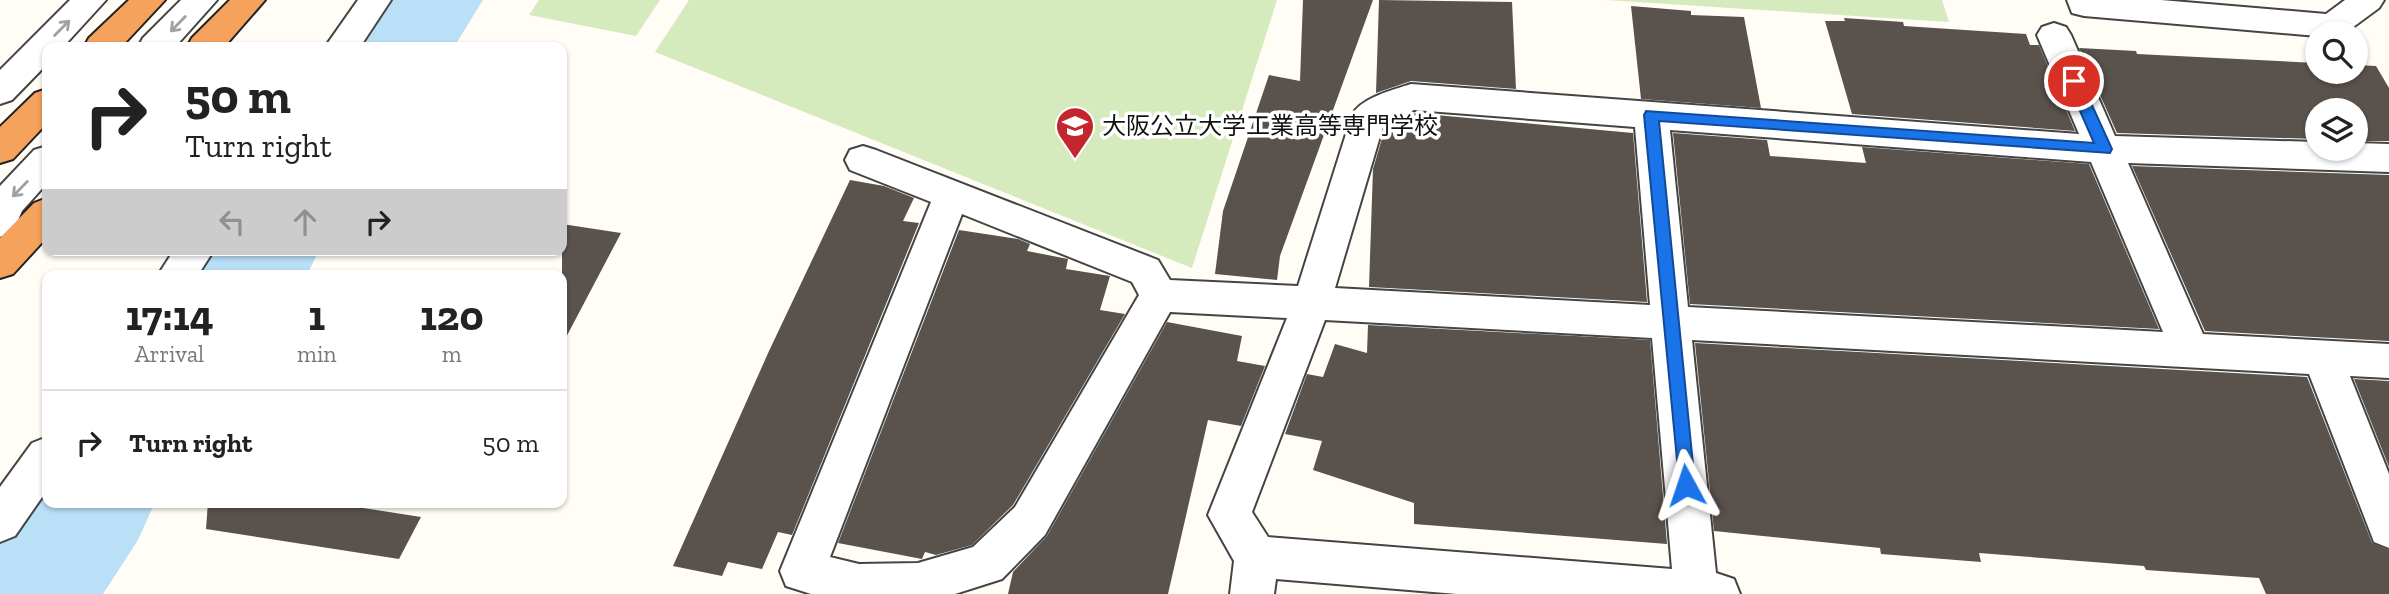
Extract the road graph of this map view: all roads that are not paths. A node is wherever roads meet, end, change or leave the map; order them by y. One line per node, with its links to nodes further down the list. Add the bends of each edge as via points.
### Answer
1 (90, 0): 9 (street, one-way to 1)
2 (149, 0): 10 (highway)
3 (201, 0): 11 (street, one-way to 11)
4 (249, 0): 12 (highway)
5 (375, 0): 13 (street)
6 (2083, 0): 7 (street, via 2084,5 2332,26)
7 (2368, 0)
8 (2054, 35): 19 (street)
9 (48, 42)
10 (107, 42)
11 (160, 42)
12 (209, 42)
13 (346, 42)
14 (42, 49): 15 (street, one-way to 14)
15 (0, 91)
16 (42, 107): 18 (highway)
17 (1651, 115): 19 (street); 28 (street, via 1410,97 1369,115); 29 (street)
18 (0, 149)
19 (2104, 149): 20 (street); 30 (street)
20 (2389, 158)
21 (863, 160): 23 (street)
22 (42, 165): 25 (street, one-way to 25, via 5,205)
23 (951, 194): 27 (street, via 1145,271); 27 (street, via 802,571 859,585 918,584 985,564 1030,521)
24 (42, 218): 26 (highway)
25 (0, 222)
26 (0, 263)
27 (1159, 295): 28 (street)
28 (1311, 305): 29 (street); 36 (street, via 1228,515)
29 (1671, 324): 30 (street); 37 (street)
30 (2191, 351): 31 (street)
31 (2323, 357): 32 (street); 35 (street)
32 (2389, 361)
33 (42, 463): 34 (street)
34 (0, 522)
35 (2389, 528)
36 (1254, 575): 37 (street)
37 (1707, 593)

